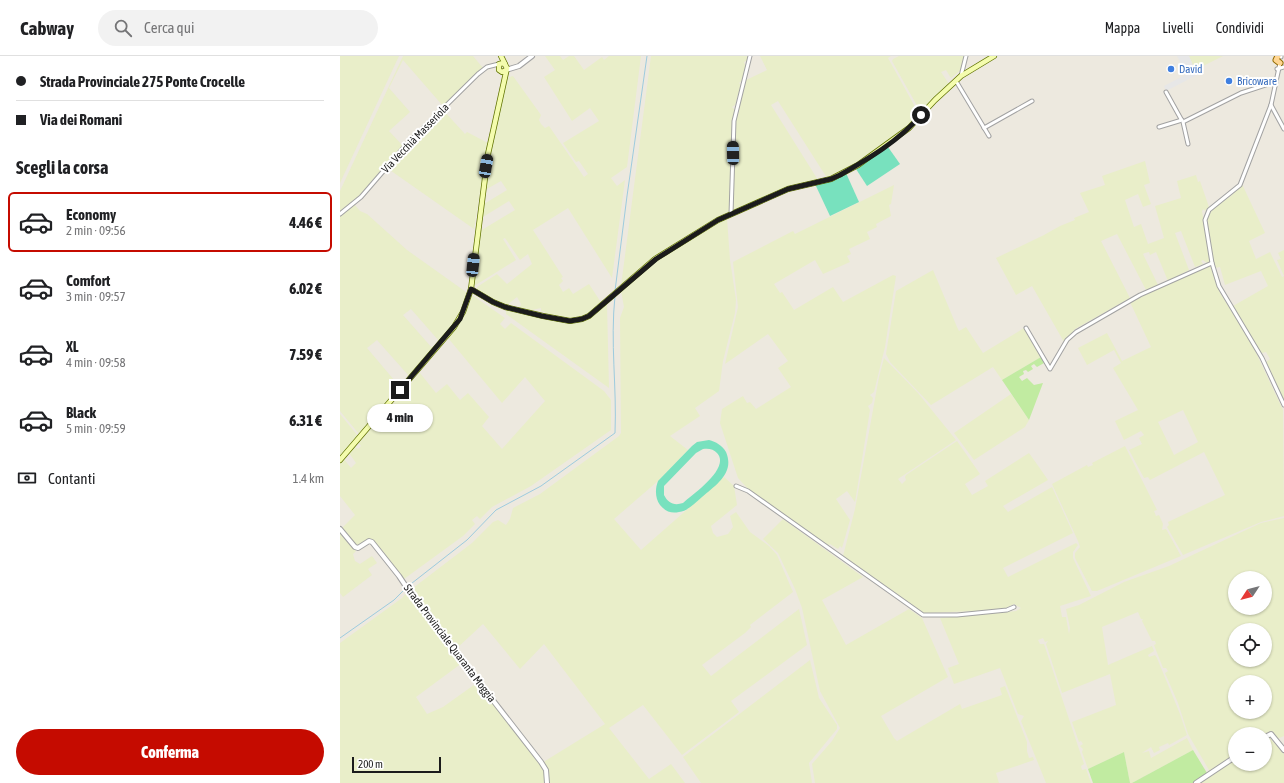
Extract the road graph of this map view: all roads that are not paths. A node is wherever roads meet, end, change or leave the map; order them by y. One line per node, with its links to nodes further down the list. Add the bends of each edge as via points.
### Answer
1 (501, 56): 7 (main road); 8 (main road)
2 (532, 56): 10 (street)
3 (750, 56): 28 (street, via 734,121)
4 (966, 56): 14 (street)
5 (994, 56): 14 (main road)
6 (1280, 60): 11 (street); 11 (street)
7 (499, 64): 8 (main road); 9 (street, Via Vecchià Masseriola); 12 (main road)
8 (506, 64): 10 (street); 13 (main road)
9 (493, 66): 12 (street); 27 (street, Via Vecchià Masseriola, via 478,74 405,146 361,196)
10 (512, 68): 13 (street)
11 (1277, 69): 17 (street)
12 (499, 70): 13 (main road); 15 (main road)
13 (506, 70): 15 (main road)
14 (961, 76): 16 (main road)
15 (503, 78): 30 (main road, via 486,166)
16 (956, 80): 23 (street); 28 (main road, via 909,128 840,175 788,189)
17 (1275, 82): 20 (street); 21 (street, via 1236,94)
18 (1166, 92): 21 (street)
19 (1032, 102): 23 (street)
20 (1271, 105): 24 (street); 29 (street, via 1240,185 1212,207 1206,215)
21 (1182, 120): 22 (street); 26 (street)
22 (1159, 127)
23 (984, 128): 25 (street)
24 (1284, 129)
25 (989, 136)
26 (1188, 144)
27 (340, 214)
28 (731, 214): 30 (main road, via 656,259 589,316 582,319 570,321 505,307)
29 (1212, 263): 31 (street, via 1140,295 1076,332 1067,340 1050,369); 32 (street, via 1224,296 1262,358)
30 (471, 289): 33 (main road, via 463,312 454,327)
31 (1026, 328)
32 (1284, 405)
33 (340, 460)
34 (736, 486): 36 (street, via 748,491 923,615 957,615)
35 (340, 529): 40 (street, Strada Provinciale Quaranta Moggia, via 358,548 371,541 541,762 546,770)
36 (1014, 607)
37 (1272, 735): 38 (street)
38 (1284, 750)
39 (1228, 762): 41 (street)
40 (547, 783)
41 (1196, 783)

